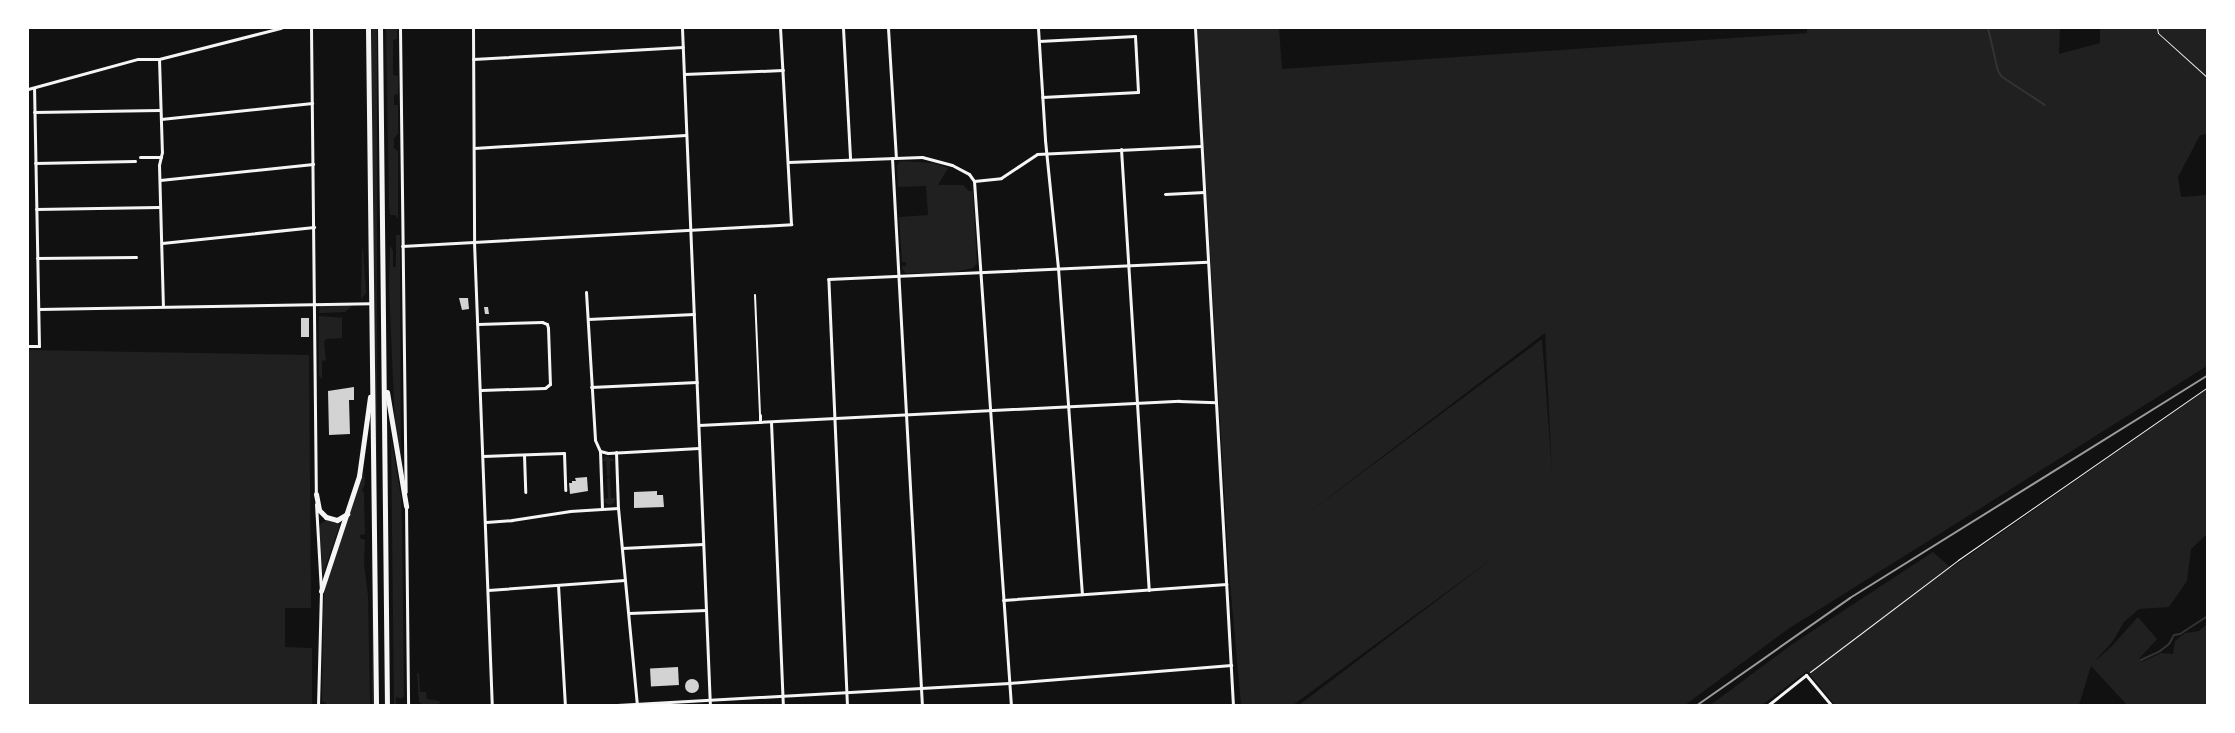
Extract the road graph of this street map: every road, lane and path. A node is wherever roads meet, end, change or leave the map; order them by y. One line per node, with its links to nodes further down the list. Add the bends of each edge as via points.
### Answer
1 (282, 28): 16 (street)
2 (311, 28): 24 (street)
3 (368, 28): 61 (main road)
4 (380, 28): 70 (main road)
5 (400, 28): 51 (street)
6 (473, 28): 17 (street)
7 (682, 28): 15 (street)
8 (780, 28): 18 (street)
9 (843, 28): 36 (street)
10 (888, 28): 35 (street)
11 (1038, 28): 14 (street)
12 (1195, 28): 29 (street)
13 (2157, 28): 20 (path, via 2158,33)
14 (1039, 41): 23 (street); 23 (street, via 1135,36 1138,92)
15 (683, 47): 17 (street); 19 (street)
16 (159, 59): 21 (street, via 138,59); 25 (street)
17 (473, 59): 30 (street)
18 (782, 70): 19 (street); 38 (street)
19 (684, 74): 28 (street)
20 (2208, 78)
21 (34, 88): 22 (street); 26 (street)
22 (28, 89)
23 (1042, 97): 32 (street)
24 (312, 103): 27 (street); 40 (street)
25 (159, 110): 26 (street); 27 (street)
26 (34, 112): 39 (street)
27 (161, 119): 34 (street)
28 (686, 135): 30 (street); 48 (street)
29 (1201, 146): 31 (street); 43 (street)
30 (474, 148): 49 (street)
31 (1121, 149): 32 (street); 55 (street)
32 (1046, 152): 42 (street, via 1037,154 1001,178); 56 (street)
33 (140, 157): 34 (street)
34 (161, 157): 41 (street)
35 (894, 158): 36 (street); 42 (street, via 922,157 940,161 961,169); 58 (street)
36 (850, 159): 38 (street)
37 (135, 161): 39 (street)
38 (788, 162): 48 (street, via 791,224)
39 (36, 163): 46 (street)
40 (313, 164): 41 (street); 47 (street)
41 (160, 180): 45 (street)
42 (974, 181): 57 (street)
43 (1204, 192): 44 (street); 54 (street)
44 (1165, 194)
45 (160, 207): 46 (street); 50 (street)
46 (36, 209): 53 (street)
47 (314, 227): 50 (street); 62 (street)
48 (690, 230): 49 (street); 65 (street)
49 (474, 242): 51 (street); 67 (street)
50 (162, 243): 63 (street)
51 (402, 246): 93 (street)
52 (136, 257): 53 (street)
53 (38, 258): 64 (street)
54 (1208, 262): 55 (street); 75 (street)
55 (1128, 265): 56 (street); 76 (street)
56 (1058, 268): 57 (street); 77 (street)
57 (980, 272): 58 (street); 78 (street)
58 (898, 276): 80 (street); 81 (street, via 828,279)
59 (586, 292): 66 (street)
60 (755, 295): 79 (lane)
61 (372, 302): 62 (street); 69 (main road)
62 (315, 303): 63 (street); 92 (street)
63 (163, 306): 64 (street)
64 (38, 308): 68 (street, via 39,346)
65 (694, 314): 66 (street); 71 (street)
66 (588, 319): 72 (street)
67 (478, 324): 74 (street); 74 (street, via 547,324 550,384 545,388)
68 (28, 346)
69 (372, 372): 96 (main road, via 363,457); 119 (main road)
70 (384, 372): 93 (main road); 120 (main road)
71 (697, 382): 72 (street); 84 (street)
72 (591, 387): 86 (street, via 594,440)
73 (2208, 387): 111 (path, via 1958,560)
74 (480, 390): 89 (street)
75 (1216, 402): 76 (street); 101 (street)
76 (1136, 404): 77 (street); 104 (street)
77 (1069, 407): 78 (street); 106 (street)
78 (990, 412): 80 (street); 107 (street)
79 (760, 415): 82 (street)
80 (905, 416): 81 (street); 113 (street)
81 (833, 419): 83 (street); 114 (street)
82 (760, 422): 83 (street); 84 (street)
83 (771, 422): 115 (street)
84 (699, 425): 85 (street)
85 (700, 448): 87 (street); 98 (street)
86 (600, 451): 87 (street); 95 (street)
87 (616, 452): 94 (street)
88 (524, 455): 89 (street); 90 (street, via 564,454); 91 (street)
89 (483, 456): 97 (street)
90 (565, 490)
91 (525, 492)
92 (316, 494): 96 (main road, via 319,510 326,518 339,519); 105 (street)
93 (406, 506): 121 (street)
94 (618, 508): 95 (street); 99 (street)
95 (602, 509): 97 (street)
96 (347, 514): 105 (main road)
97 (486, 522): 103 (street)
98 (703, 544): 99 (street); 108 (street)
99 (622, 548): 100 (street)
100 (625, 580): 102 (street); 109 (street)
101 (1226, 584): 104 (street); 110 (street)
102 (558, 585): 103 (street); 123 (street)
103 (488, 590): 122 (street)
104 (1149, 590): 106 (street)
105 (321, 591): 118 (street)
106 (1082, 594): 107 (street)
107 (1003, 600): 112 (street)
108 (706, 610): 109 (street); 116 (street)
109 (629, 613): 117 (street)
110 (1232, 665): 112 (street); 130 (street)
111 (1806, 675): 131 (street); 132 (street)
112 (1009, 684): 113 (street); 129 (street)
113 (921, 688): 114 (street); 128 (street)
114 (846, 692): 115 (street); 127 (street)
115 (783, 695): 116 (street); 126 (street)
116 (710, 700): 117 (street); 125 (street)
117 (637, 705): 124 (street)
118 (318, 706)
119 (376, 706)
120 (388, 706)
121 (408, 706)
122 (492, 706)
123 (565, 706)
124 (599, 706)
125 (710, 706)
126 (784, 706)
127 (847, 706)
128 (922, 706)
129 (1011, 706)
130 (1233, 706)
131 (1767, 706)
132 (1832, 706)

